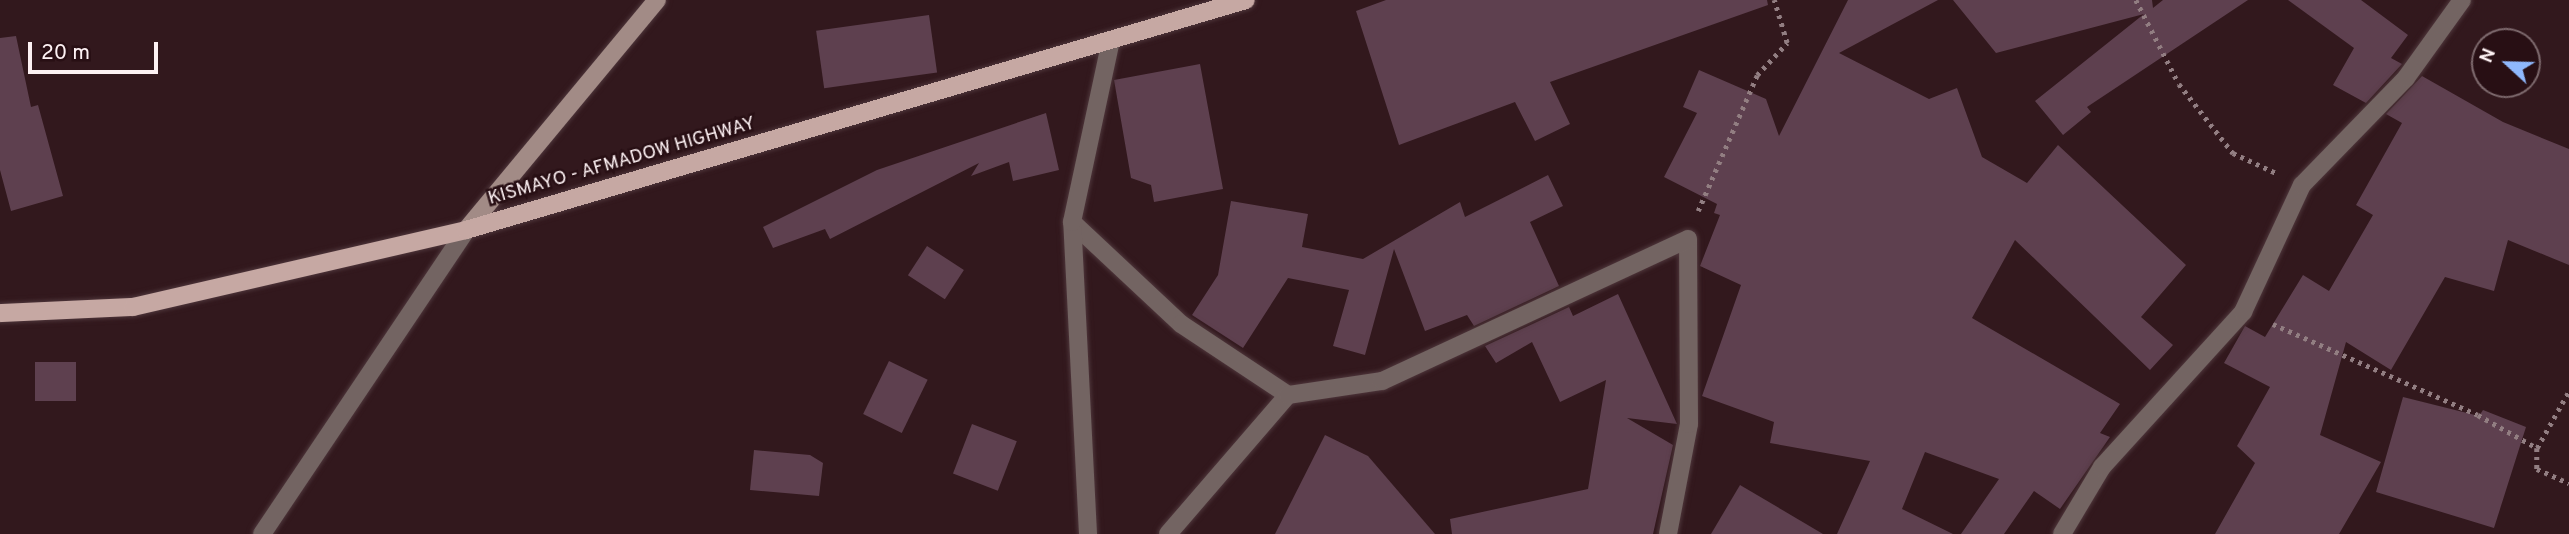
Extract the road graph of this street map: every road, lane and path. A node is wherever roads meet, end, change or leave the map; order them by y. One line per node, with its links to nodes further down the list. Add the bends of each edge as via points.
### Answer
1 (657, 0): 9 (street)
2 (1246, 0): 6 (main road, KISMAYO - AFMADOW HIGHWAY)
3 (1774, 0): 10 (path, via 1787,43 1758,75)
4 (2136, 0): 7 (path, via 2179,84 2233,153)
5 (2462, 0): 7 (street, via 2406,78)
6 (1111, 40): 8 (street); 9 (main road, KISMAYO - AFMADOW HIGHWAY)
7 (2302, 185): 11 (street)
8 (1072, 222): 14 (street, via 1181,324); 18 (street)
9 (466, 230): 12 (main road, KISMAYO - AFMADOW HIGHWAY, via 133,307); 17 (street)
10 (1688, 239): 14 (street, via 1382,381); 20 (street, via 1689,424)
11 (2242, 312): 15 (path, via 2384,368); 21 (street, via 2102,467)
12 (0, 313)
13 (2569, 391): 15 (path)
14 (1288, 395): 19 (street)
15 (2537, 448): 16 (path, via 2537,470)
16 (2569, 483)
17 (262, 534)
18 (1088, 534)
19 (1168, 534)
20 (1668, 534)
21 (2062, 534)

